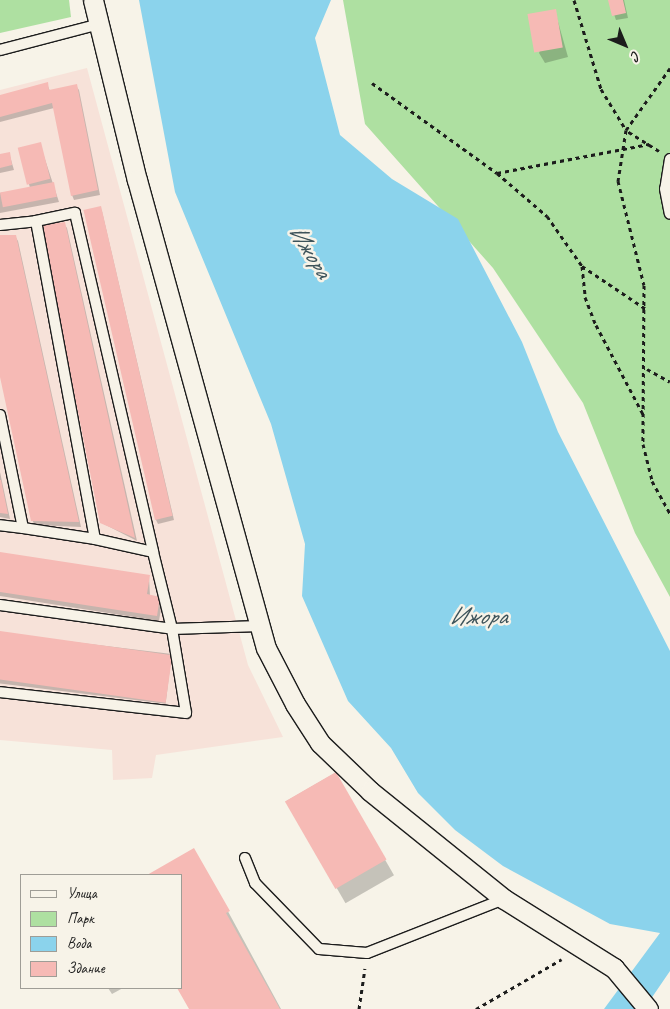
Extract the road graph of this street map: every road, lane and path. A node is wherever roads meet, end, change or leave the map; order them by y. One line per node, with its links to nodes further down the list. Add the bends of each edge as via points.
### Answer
1 (93, 0): 3 (street)
2 (574, 0): 7 (path, via 601,90)
3 (96, 24): 4 (lane); 27 (street)
4 (0, 50)
5 (670, 68): 7 (path)
6 (372, 83): 11 (path)
7 (626, 130): 8 (path); 9 (path)
8 (649, 144): 9 (path); 10 (path)
9 (625, 150): 11 (path); 16 (path, via 618,181 640,255)
10 (670, 159): 12 (lane, via 665,190)
11 (497, 173): 15 (path, via 547,216)
12 (670, 214)
13 (36, 221): 14 (lane); 24 (lane); 25 (lane, via 75,213)
14 (0, 224)
15 (582, 266): 16 (path); 20 (path, via 585,297 596,325)
16 (646, 310): 17 (path)
17 (647, 369): 18 (path); 20 (path)
18 (670, 382)
19 (0, 415): 23 (lane)
20 (644, 417): 21 (path, via 643,444 652,481)
21 (670, 514)
22 (0, 525): 23 (lane)
23 (24, 528): 24 (lane)
24 (95, 539): 25 (lane)
25 (153, 552): 28 (lane)
26 (0, 606): 28 (lane)
27 (260, 626): 28 (lane); 31 (street, via 291,696 320,743 370,791)
28 (172, 629): 29 (lane, via 186,713)
29 (0, 692)
30 (245, 858): 32 (lane, via 255,883 319,950)
31 (504, 899): 32 (lane); 36 (street, via 614,968)
32 (367, 952): 34 (path)
33 (561, 959): 35 (path)
34 (359, 1009)
35 (476, 1009)
36 (648, 1009)

